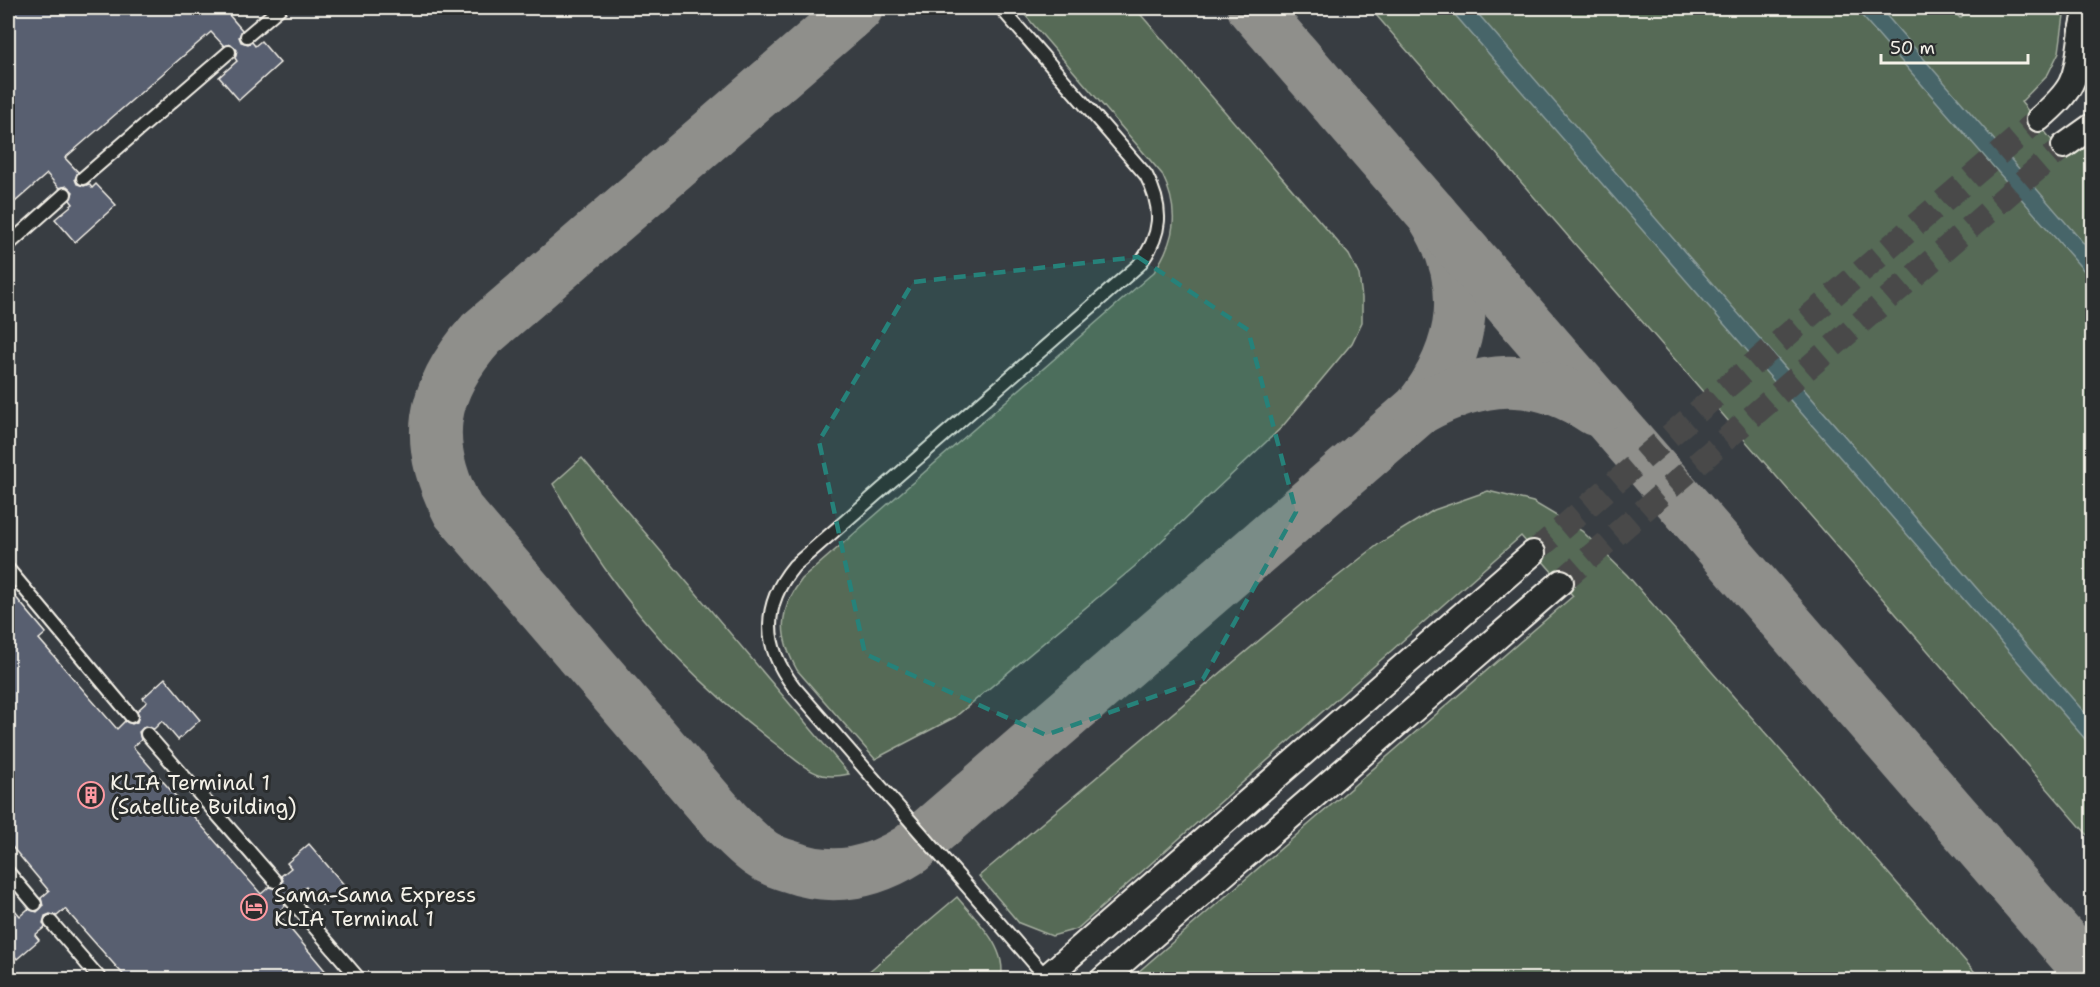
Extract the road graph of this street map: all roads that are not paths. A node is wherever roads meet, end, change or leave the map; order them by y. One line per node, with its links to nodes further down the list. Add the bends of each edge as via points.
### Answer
1 (280, 8): 4 (lane)
2 (1001, 8): 23 (lane, via 1146,175 1155,190 1159,210 1155,240 1139,265 794,566 774,597 770,628 776,660 794,687)
3 (2085, 14): 6 (street, via 2085,55); 7 (street, via 2071,87)
4 (247, 36)
5 (229, 52): 10 (lane)
6 (2092, 73)
7 (2039, 119)
8 (2092, 126): 9 (street)
9 (2064, 146)
10 (83, 178)
11 (65, 194): 12 (lane)
12 (8, 245)
13 (1533, 553): 23 (street)
14 (8, 569): 16 (lane)
15 (1561, 582): 26 (street)
16 (131, 716)
17 (147, 734): 19 (lane)
18 (8, 872): 21 (lane)
19 (275, 881)
20 (291, 900): 25 (lane)
21 (35, 904)
22 (51, 922): 24 (lane)
23 (1044, 978)
24 (101, 980)
25 (360, 980)
26 (1102, 980)

